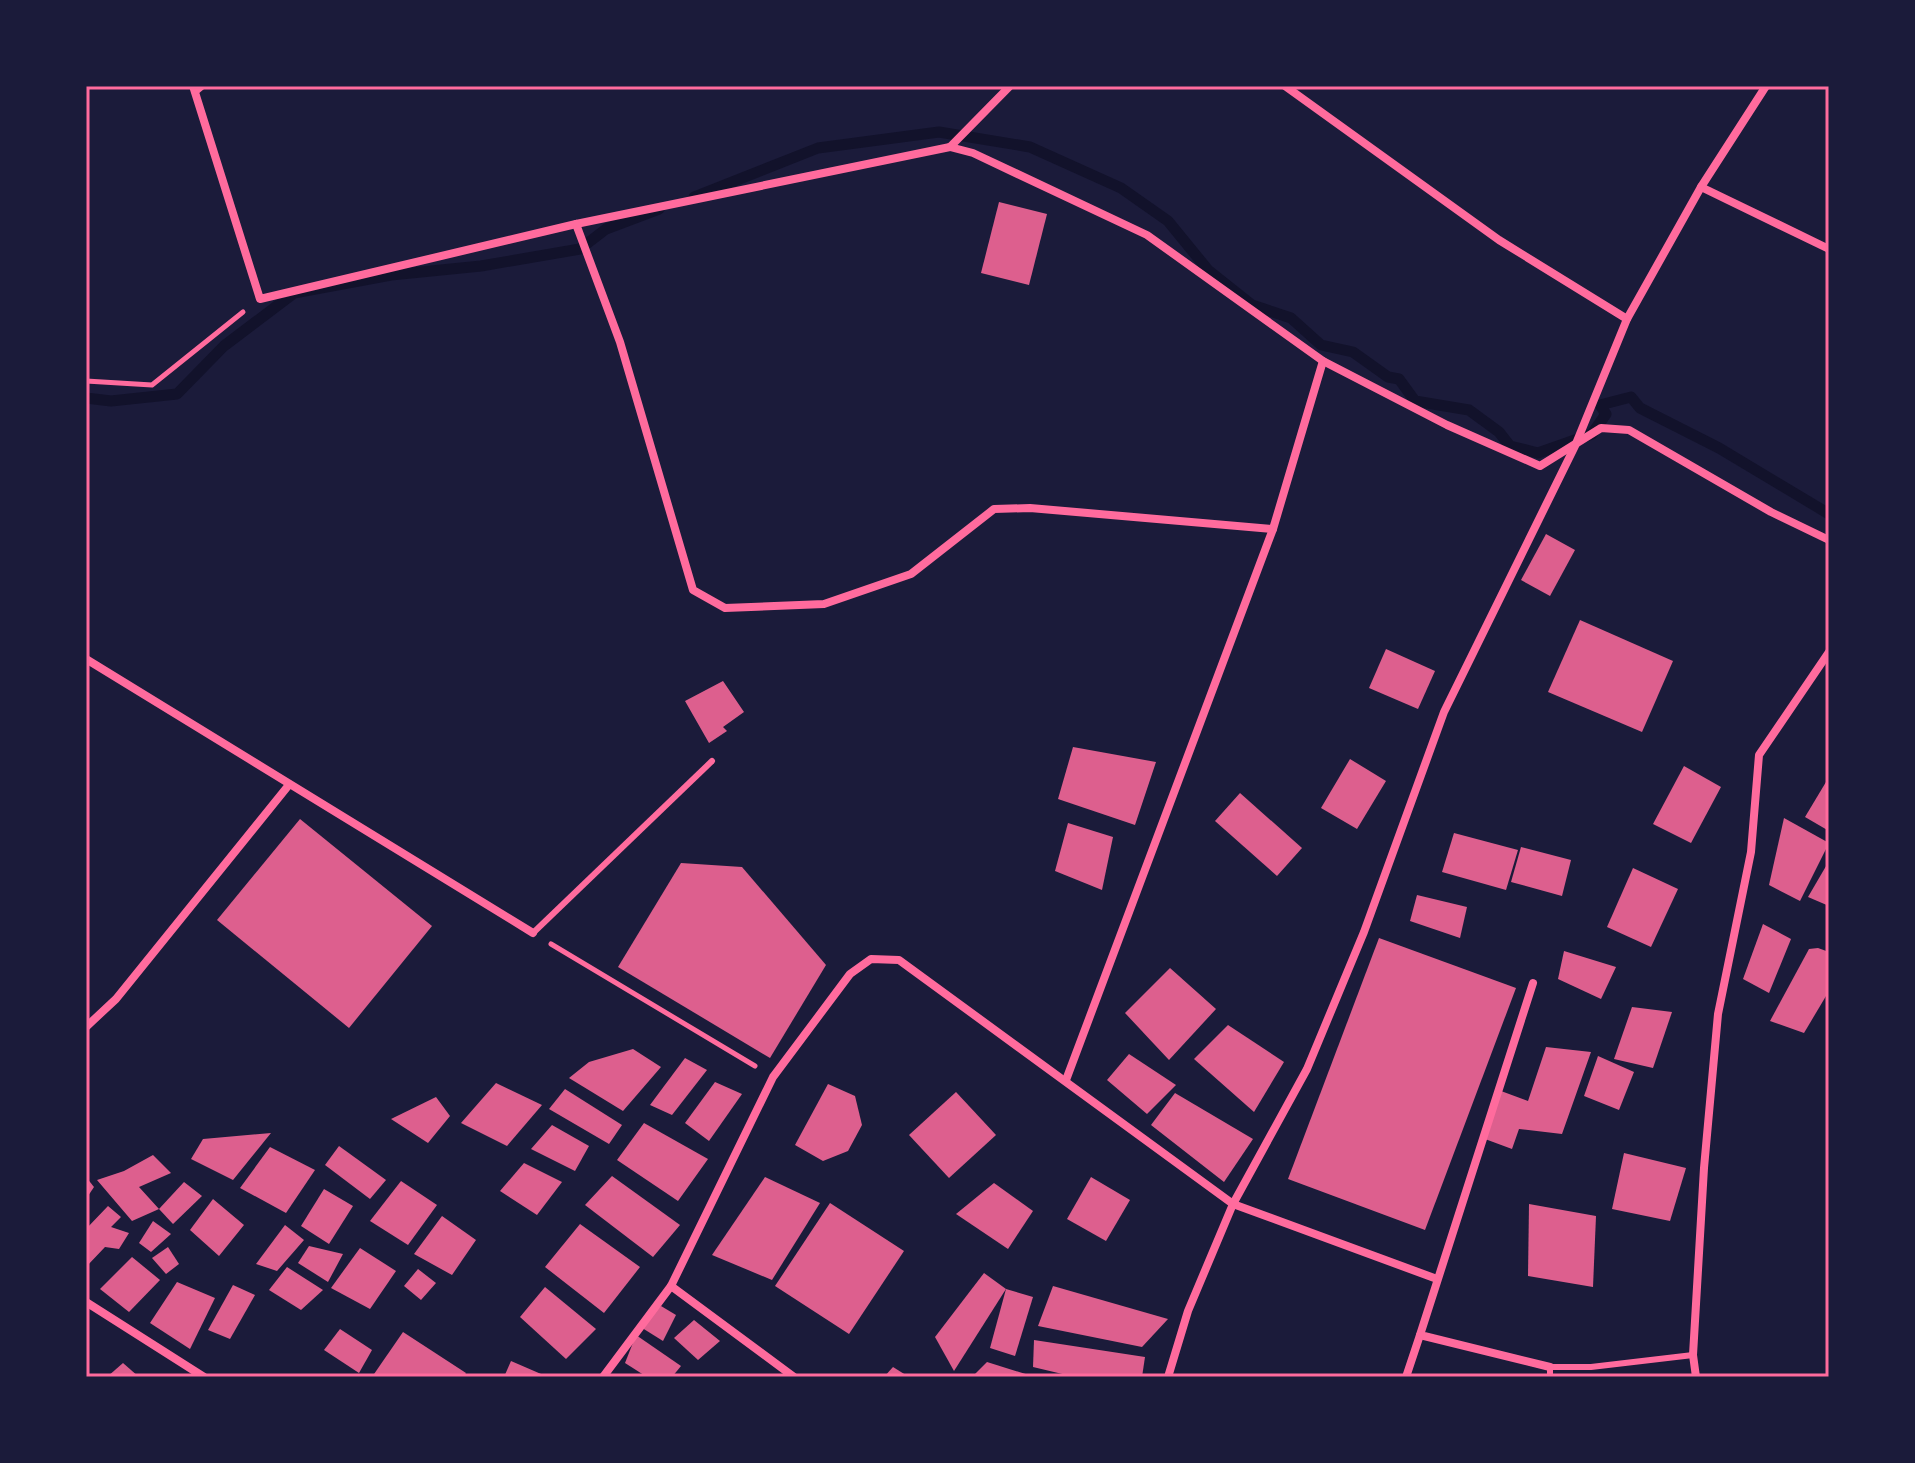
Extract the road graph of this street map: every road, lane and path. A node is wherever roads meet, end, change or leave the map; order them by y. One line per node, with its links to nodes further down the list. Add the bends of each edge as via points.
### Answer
1 (1010, 86): 5 (street)
2 (1285, 86): 10 (street, via 1499,240)
3 (1766, 86): 6 (street)
4 (198, 88): 9 (street)
5 (950, 147): 7 (street); 11 (street, via 1147,235)
6 (1701, 187): 8 (street); 10 (street)
7 (576, 224): 9 (street); 14 (street, via 620,342 693,590 725,608 824,604 911,574 994,509)
8 (1829, 249)
9 (260, 299): 12 (path, via 152,385)
10 (1627, 319): 13 (street)
11 (1323, 361): 13 (street, via 1540,466); 14 (street)
12 (86, 381)
13 (1575, 446): 15 (street, via 1601,428 1629,430); 25 (street, via 1444,712 1364,932 1307,1069)
14 (1273, 529): 24 (street)
15 (1829, 540)
16 (1829, 652): 30 (street, via 1759,755 1751,852 1718,1014)
17 (86, 659): 19 (street)
18 (712, 761): 20 (lane)
19 (288, 786): 20 (street); 22 (street, via 116,999)
20 (533, 933): 23 (path)
21 (1533, 983): 26 (street)
22 (86, 1027)
23 (773, 1077): 24 (street, via 850,974 871,959 899,960); 27 (street)
24 (1066, 1080): 25 (street)
25 (1233, 1204): 26 (street); 35 (street, via 1188,1311)
26 (1437, 1279): 29 (street)
27 (671, 1286): 33 (street); 34 (street)
28 (86, 1302): 32 (street)
29 (1420, 1335): 31 (street); 36 (street)
30 (1693, 1355): 31 (lane); 37 (street)
31 (1550, 1372)
32 (204, 1377)
33 (603, 1377)
34 (794, 1377)
35 (1168, 1377)
36 (1406, 1377)
37 (1696, 1377)

